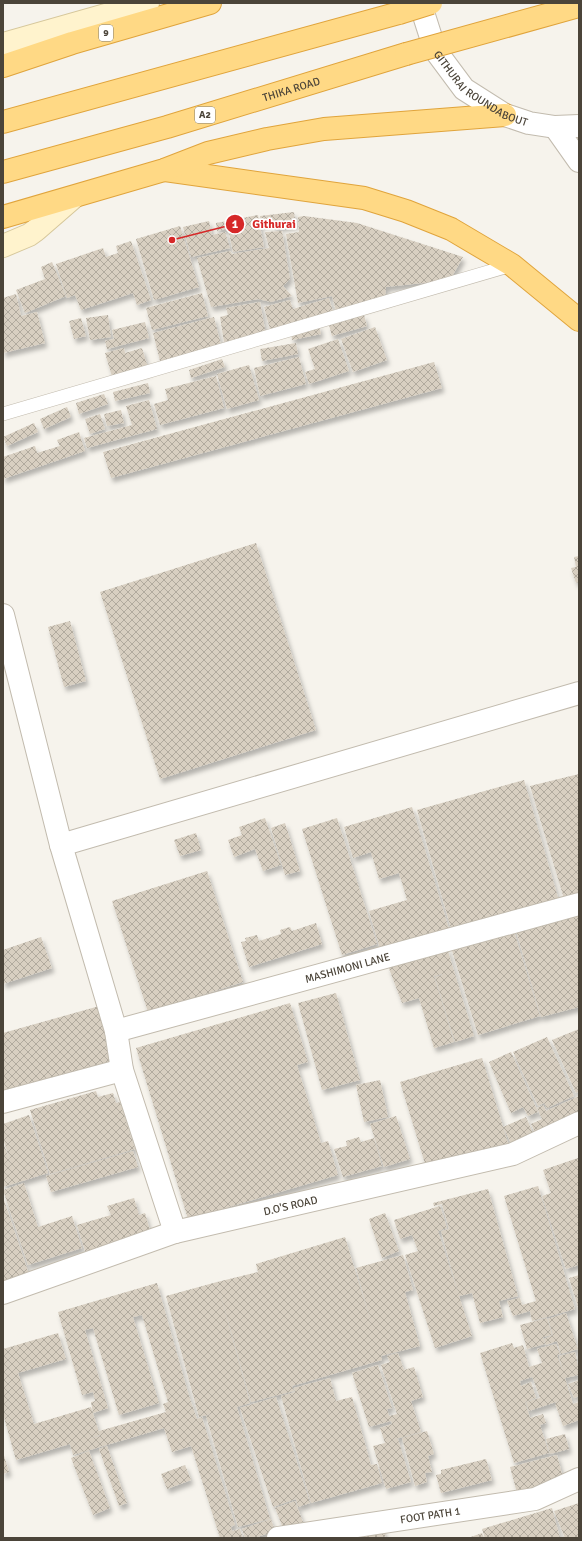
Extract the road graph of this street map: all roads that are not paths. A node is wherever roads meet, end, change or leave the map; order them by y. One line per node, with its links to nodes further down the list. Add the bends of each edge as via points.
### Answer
1 (148, 3): 6 (main road)
2 (210, 3): 7 (highway, 9)
3 (420, 3): 8 (street, GITHURAI ROUNDABOUT, via 435,50 464,89)
4 (431, 3): 9 (highway, bridge)
5 (579, 6): 14 (highway, THIKA ROAD / A2, bridge, via 406,54 167,127)
6 (3, 44)
7 (3, 66)
8 (505, 115): 11 (street, GITHURAI ROUNDABOUT, via 529,123); 13 (highway, via 324,129 208,153)
9 (3, 122)
10 (579, 126): 11 (street, GITHURAI ROUNDABOUT)
11 (555, 127): 12 (street)
12 (579, 161)
13 (164, 170): 15 (highway); 18 (highway, via 364,198 451,229)
14 (3, 172)
15 (74, 197): 16 (highway); 17 (main road, via 29,235)
16 (3, 217)
17 (3, 246)
18 (512, 265): 19 (highway); 20 (lane)
19 (579, 320)
20 (3, 414)
21 (3, 614): 23 (street)
22 (579, 693): 23 (street)
23 (61, 845): 25 (street)
24 (579, 904): 25 (street, MASHIMONI LANE)
25 (116, 1031): 26 (street)
26 (122, 1070): 27 (street); 29 (street)
27 (3, 1102)
28 (579, 1123): 29 (street, D.O'S ROAD, via 513,1154)
29 (175, 1232): 30 (street, D.O'S ROAD)
30 (3, 1293)
31 (579, 1479): 32 (street, FOOT PATH 1, via 534,1499)
32 (283, 1537)

